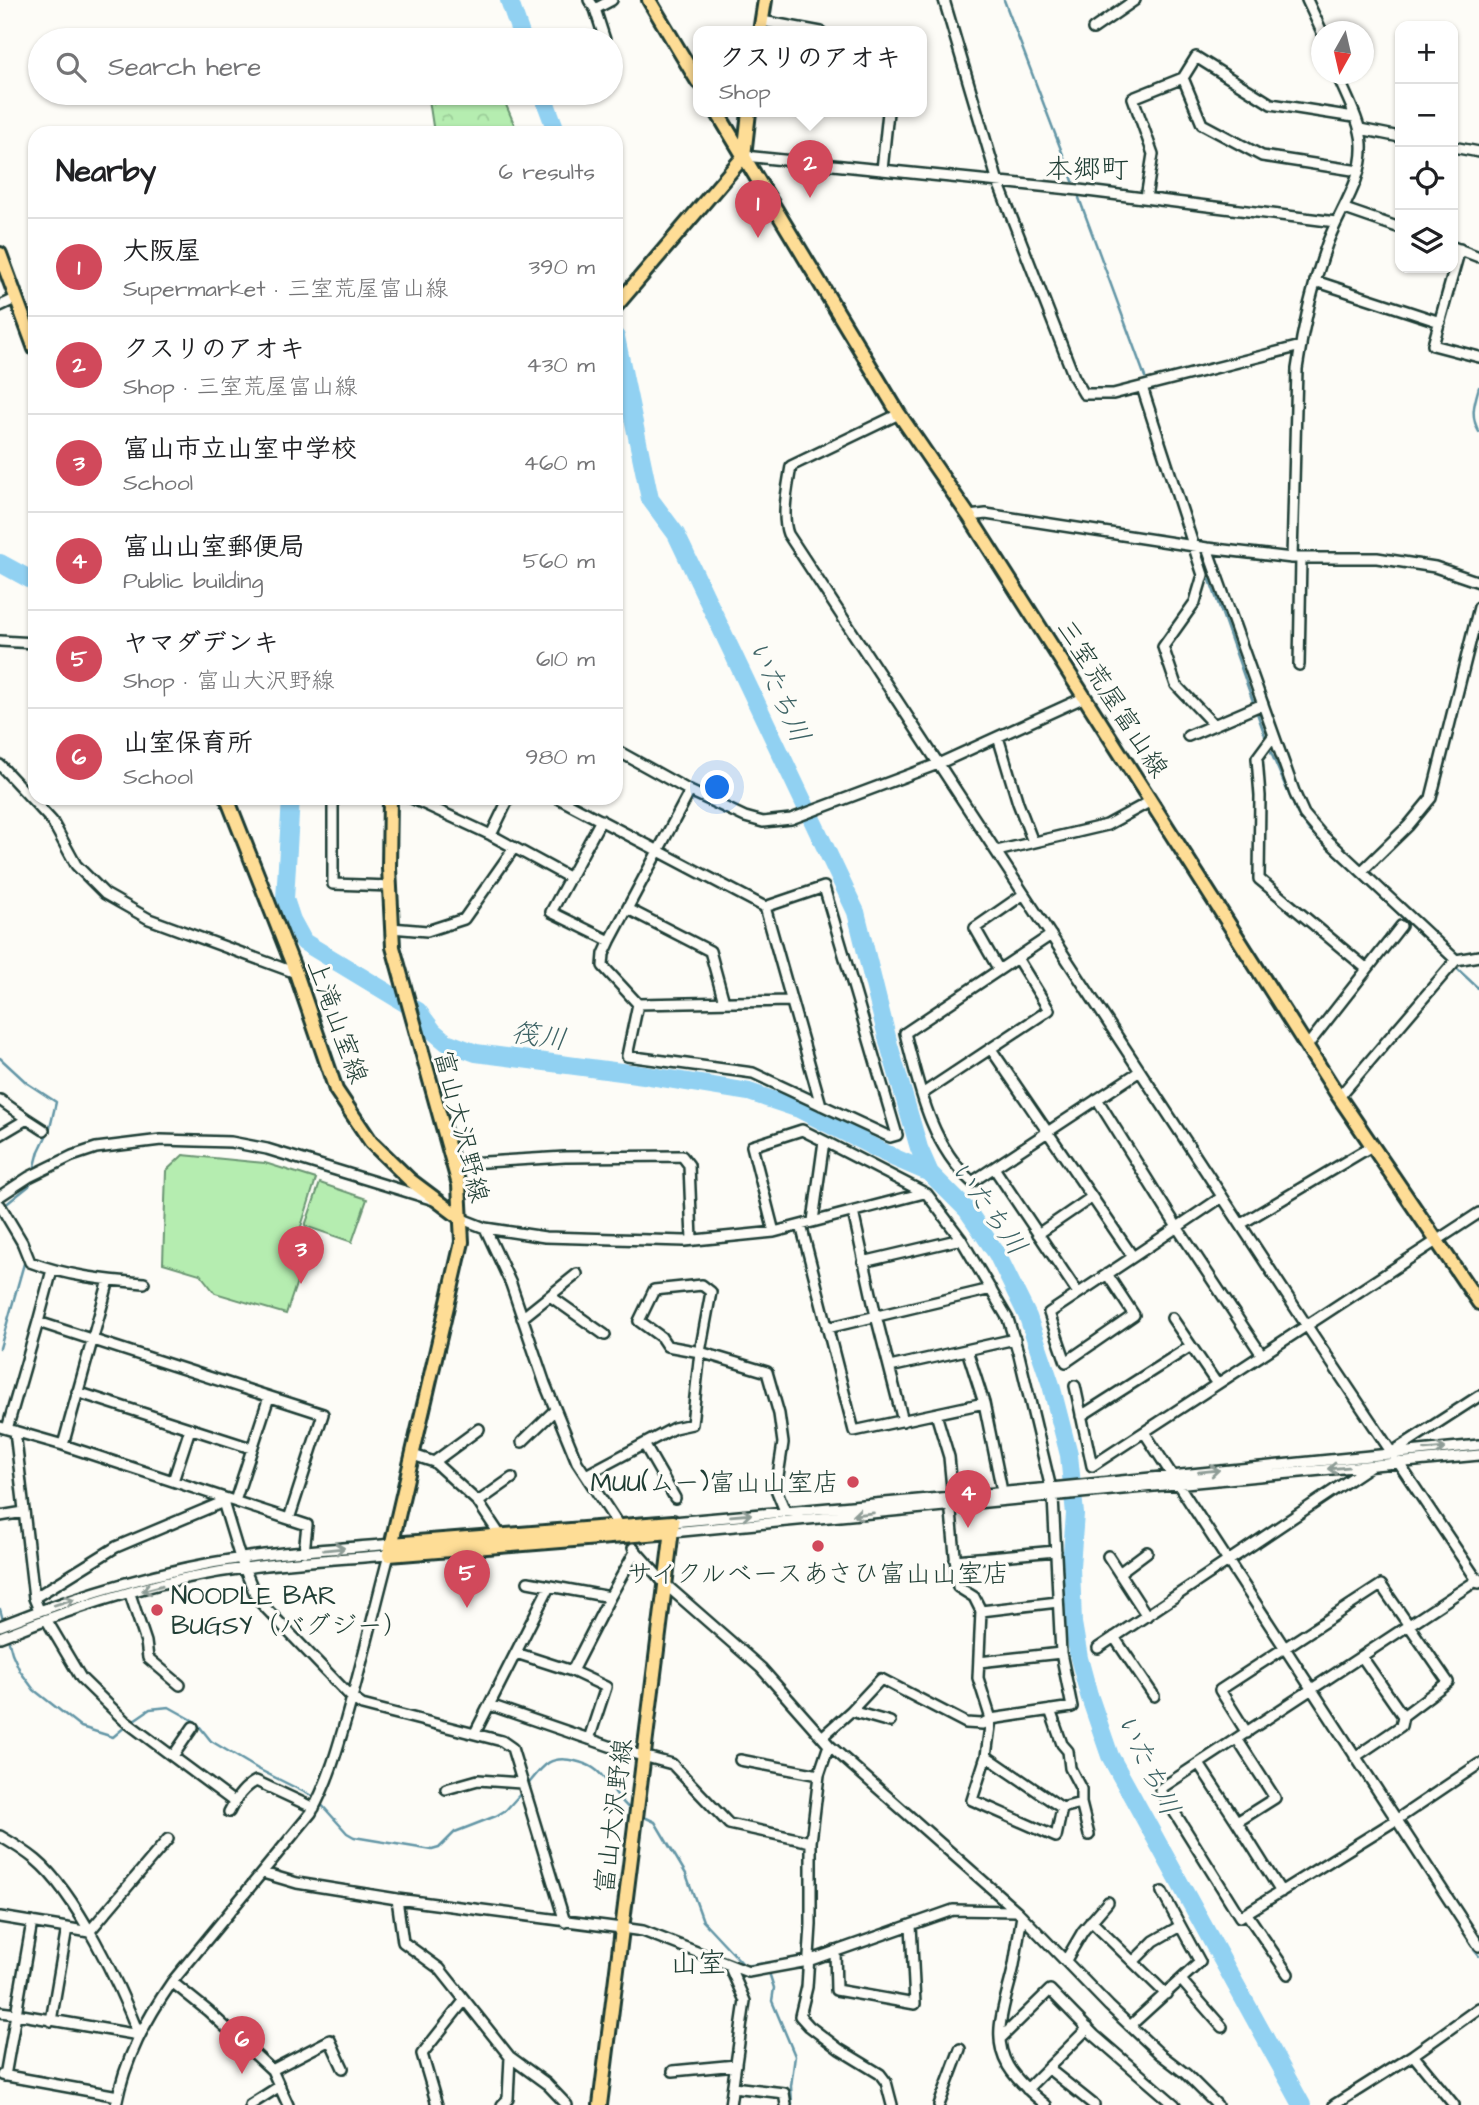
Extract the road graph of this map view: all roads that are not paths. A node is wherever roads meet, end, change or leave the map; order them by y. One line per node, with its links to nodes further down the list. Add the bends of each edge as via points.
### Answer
1 (589, 0): 8 (street)
2 (612, 0): 8 (street)
3 (649, 0): 13 (main road)
4 (765, 0): 10 (main road)
5 (944, 0): 27 (street)
6 (1135, 0): 12 (street)
7 (1307, 0): 9 (street)
8 (595, 9): 11 (street)
9 (1316, 21)
10 (761, 26)
11 (601, 28)
12 (1093, 29)
13 (693, 74)
14 (1183, 78): 19 (street, via 1196,57 1271,104); 26 (street, via 1202,124 1262,156); 28 (street, via 1133,97 1153,154)
15 (1341, 84): 19 (street)
16 (720, 117): 24 (main road, 三室荒屋富山線)
17 (748, 117): 24 (main road)
18 (888, 117): 25 (street)
19 (1354, 117): 20 (street)
20 (1360, 129): 21 (street); 26 (street)
21 (1395, 136)
22 (1458, 148): 23 (street)
23 (1479, 152)
24 (744, 156): 25 (street); 38 (main road); 45 (main road, 三室荒屋富山線)
25 (883, 170): 27 (street)
26 (1359, 171): 29 (street)
27 (998, 182): 28 (street); 44 (street, via 1084,394)
28 (1146, 198): 30 (street)
29 (1345, 209): 30 (street); 31 (street)
30 (1336, 222): 36 (street)
31 (1395, 226)
32 (1458, 249): 34 (street)
33 (0, 254): 37 (main road)
34 (1479, 257)
35 (1451, 273): 40 (street)
36 (1315, 281): 40 (street); 42 (street)
37 (15, 299): 39 (street); 41 (main road)
38 (623, 299)
39 (0, 306)
40 (1440, 322): 43 (street, via 1433,345)
41 (28, 332)
42 (1301, 346): 44 (street); 49 (street, via 1297,369)
43 (1479, 357)
44 (1142, 387): 47 (street)
45 (899, 414): 46 (main road, 三室荒屋富山線); 62 (street, via 792,467 786,527)
46 (968, 516): 47 (street, via 986,514); 55 (main road, 三室荒屋富山線)
47 (1191, 546): 48 (street); 57 (street, via 1203,575 1195,602 1163,647 1176,685)
48 (1207, 548): 49 (street); 56 (street)
49 (1297, 558): 50 (street, via 1377,558 1435,567); 54 (street)
50 (1479, 582)
51 (1479, 607): 80 (street, via 1431,798)
52 (0, 641): 53 (street)
53 (28, 643)
54 (1299, 665)
55 (1085, 697): 60 (street); 66 (main road, 三室荒屋富山線)
56 (1263, 704): 57 (street); 58 (street)
57 (1214, 724): 59 (street)
58 (1274, 735): 80 (street, via 1304,814); 93 (street, via 1257,758 1259,879)
59 (1188, 736)
60 (998, 737): 62 (street); 76 (street)
61 (623, 754): 64 (street)
62 (938, 764): 64 (street, via 791,819 763,822); 79 (street)
63 (0, 765): 65 (street)
64 (690, 791): 78 (street)
65 (28, 795)
66 (1151, 801): 76 (street, via 1107,825); 99 (main road, 三室荒屋富山線)
67 (37, 805): 95 (street, via 52,821 76,865 105,894 149,919)
68 (230, 805): 95 (main road, 上滝山室線)
69 (333, 805): 82 (street, via 333,884)
70 (390, 805): 82 (main road, 富山大沢野線)
71 (426, 805): 75 (street)
72 (506, 805): 75 (street)
73 (572, 805): 74 (street)
74 (601, 820): 78 (street); 81 (street)
75 (491, 835): 77 (street)
76 (1033, 842): 79 (street)
77 (514, 848): 81 (street); 87 (street, via 464,919 427,931)
78 (659, 850): 84 (street); 85 (street)
79 (997, 851): 83 (street)
80 (1362, 871): 92 (street)
81 (570, 878): 89 (street, via 551,912)
82 (390, 886): 87 (main road, 富山大沢野線)
83 (1024, 894): 88 (street); 94 (street, via 975,928)
84 (765, 907): 96 (street); 106 (street, via 824,887 898,1133 890,1137)
85 (628, 909): 89 (street); 97 (street, via 710,951)
86 (1401, 926): 93 (street)
87 (391, 929): 113 (main road, 富山大沢野線)
88 (1051, 935): 91 (street); 101 (street)
89 (610, 941): 98 (street, via 603,967)
90 (1479, 956): 92 (street)
91 (1017, 958): 94 (street); 100 (street, via 1049,1010)
92 (1456, 960): 103 (street)
93 (1367, 969): 99 (street)
94 (999, 970): 102 (street, via 905,1033)
95 (296, 973): 119 (main road, 上滝山室線, via 330,1078 350,1113 370,1142)
96 (791, 1001): 97 (street); 106 (street)
97 (724, 1002): 98 (street)
98 (638, 1004): 106 (street, via 626,1056 753,1073)
99 (1307, 1046): 103 (main road, 三室荒屋富山線)
100 (991, 1049): 102 (street); 109 (street)
101 (1140, 1071): 104 (street); 117 (street)
102 (922, 1094): 114 (street, via 935,1133 966,1177 972,1182)
103 (1339, 1097): 112 (main road, 三室荒屋富山線)
104 (1097, 1099): 109 (street); 127 (street)
105 (0, 1100): 107 (street)
106 (821, 1105)
107 (27, 1119): 108 (street); 110 (street)
108 (44, 1130)
109 (1048, 1132): 114 (street); 118 (street)
110 (0, 1135)
111 (824, 1140): 115 (street); 124 (street); 129 (street, via 802,1130 752,1146)
112 (1372, 1146): 125 (street); 133 (main road, 三室荒屋富山線)
113 (452, 1164): 123 (main road, 富山大沢野線); 131 (street, via 565,1157 682,1157 689,1165)
114 (993, 1168): 130 (street)
115 (924, 1193): 121 (street); 132 (street)
116 (0, 1196): 119 (street, via 72,1156 96,1148 160,1140 231,1142 267,1149)
117 (1222, 1196): 125 (street); 127 (street)
118 (1092, 1197): 130 (street); 134 (street)
119 (435, 1200): 123 (main road, 上滝山室線)
120 (0, 1205): 136 (street, via 30,1262)
121 (853, 1212): 124 (street); 135 (street)
122 (1479, 1213): 133 (street)
123 (462, 1219): 128 (street); 179 (main road, 富山大沢野線, via 462,1242)
124 (813, 1222): 126 (street)
125 (1241, 1224): 149 (street)
126 (801, 1225): 129 (street); 150 (street)
127 (1177, 1227): 134 (street); 157 (street)
128 (485, 1228): 131 (street, via 545,1237); 146 (street)
129 (774, 1232): 131 (street)
130 (1038, 1234): 142 (street)
131 (692, 1240)
132 (961, 1240): 135 (street); 141 (street)
133 (1436, 1241): 144 (main road, 三室荒屋富山線); 149 (street)
134 (1133, 1257): 137 (street)
135 (863, 1262): 145 (street)
136 (52, 1270): 139 (street); 148 (street)
137 (1107, 1274): 142 (street); 142 (street, via 1134,1315 1066,1362 1049,1313)
138 (577, 1275): 143 (street)
139 (109, 1280): 140 (street); 153 (street)
140 (144, 1283)
141 (991, 1289): 145 (street); 152 (street)
142 (1078, 1293)
143 (550, 1296): 146 (street); 151 (street)
144 (1479, 1303)
145 (876, 1316): 150 (street); 158 (street)
146 (522, 1318): 165 (street)
147 (1172, 1318): 154 (street)
148 (38, 1322): 153 (street); 169 (street)
149 (1307, 1326): 157 (street); 178 (street)
150 (827, 1328): 168 (street, via 854,1431)
151 (605, 1335)
152 (1015, 1339): 155 (street); 191 (street)
153 (92, 1340): 161 (street); 163 (street)
154 (1191, 1346): 159 (street); 167 (street)
155 (967, 1350): 158 (street); 164 (street)
156 (700, 1352): 156 (street, via 711,1292 702,1285 654,1290 639,1321 667,1346); 174 (street, via 692,1424); 196 (street, via 767,1372 783,1443 776,1489)
157 (1262, 1355): 159 (street)
158 (890, 1367): 168 (street)
159 (1217, 1384): 172 (street)
160 (1074, 1386): 167 (street)
161 (77, 1392): 170 (street); 175 (street)
162 (1479, 1395): 178 (street)
163 (269, 1396): 177 (street); 199 (street, via 323,1414)
164 (984, 1403): 166 (street); 190 (street)
165 (555, 1409): 173 (street); 184 (street)
166 (936, 1414): 168 (street); 194 (street, via 949,1457)
167 (1081, 1416): 172 (street, via 1092,1466)
168 (903, 1421)
169 (7, 1429): 175 (street); 197 (street)
170 (190, 1429): 177 (street); 187 (street)
171 (479, 1429): 181 (street)
172 (1144, 1432): 185 (street)
173 (522, 1442)
174 (644, 1444): 184 (street); 192 (street)
175 (63, 1445): 187 (street)
176 (1479, 1445): 178 (street, one-way to 176)
177 (251, 1448): 193 (street)
178 (1393, 1452): 182 (street); 185 (street, one-way to 178)
179 (413, 1455): 181 (street); 203 (main road, 富山大沢野線)
180 (1479, 1455): 182 (street)
181 (434, 1462): 195 (street)
182 (1399, 1462): 183 (street); 213 (street)
183 (1371, 1465): 188 (street, one-way to 188); 210 (street)
184 (586, 1475): 200 (street)
185 (1171, 1475): 188 (street); 189 (street)
186 (512, 1478): 195 (street)
187 (173, 1481): 193 (street)
188 (1177, 1484): 189 (street); 210 (street)
189 (1093, 1488): 191 (street)
190 (1002, 1491): 191 (street); 194 (street)
191 (1052, 1493): 194 (street); 204 (street)
192 (675, 1498)
193 (228, 1500): 199 (street); 208 (street); 219 (street, via 116,1547)
194 (951, 1501): 196 (street); 201 (street, one-way to 201); 209 (street)
195 (478, 1502): 202 (street)
196 (785, 1511): 201 (street, one-way to 196)
197 (24, 1512): 198 (street); 219 (street)
198 (0, 1516)
199 (289, 1519): 205 (street, via 307,1525)
200 (619, 1526): 201 (main road); 202 (main road)
201 (673, 1527): 203 (main road); 215 (main road, 富山大沢野線)
202 (500, 1535): 203 (main road)
203 (390, 1549): 205 (street, one-way to 203); 211 (street); 239 (street)
204 (1056, 1551): 209 (street); 220 (street)
205 (304, 1552): 208 (street)
206 (1147, 1552): 212 (street)
207 (1108, 1556): 212 (street)
208 (240, 1558): 211 (street); 221 (street, one-way to 208, via 114,1586)
209 (955, 1560): 222 (street, via 958,1587 974,1597)
210 (1228, 1563): 223 (street); 230 (street)
211 (244, 1568): 217 (street, one-way to 217); 239 (street, via 257,1599)
212 (1119, 1573): 223 (street)
213 (1478, 1581): 225 (street)
214 (528, 1582): 216 (street)
215 (665, 1584): 218 (street, via 634,1550); 249 (street, via 761,1668); 254 (main road, 富山大沢野線)
216 (550, 1587): 218 (street); 231 (street)
217 (130, 1594): 224 (street); 236 (street, via 148,1658)
218 (610, 1597): 235 (street)
219 (34, 1598): 221 (street)
220 (1058, 1602): 222 (street); 232 (street)
221 (39, 1610): 226 (street)
222 (981, 1611): 234 (street)
223 (1147, 1616): 228 (street)
224 (46, 1619): 227 (street); 253 (street, via 82,1678 125,1721)
225 (1410, 1625): 230 (street, via 1381,1585); 233 (street); 243 (street, via 1448,1682)
226 (0, 1626)
227 (0, 1637)
228 (1114, 1637): 229 (street); 238 (street)
229 (1098, 1648)
230 (1284, 1650): 237 (street); 248 (street, via 1220,1690)
231 (516, 1653): 235 (street); 240 (street)
232 (1062, 1653): 234 (street); 241 (street, via 1072,1707)
233 (1362, 1657): 237 (street); 243 (street)
234 (979, 1662): 244 (street, via 978,1678)
235 (572, 1671): 250 (street, via 606,1687)
236 (180, 1685)
237 (1311, 1691): 248 (street); 256 (street)
238 (1154, 1696)
239 (352, 1698): 247 (street, via 362,1705); 265 (street, via 332,1770)
240 (490, 1705): 247 (street); 250 (street)
241 (1050, 1710): 244 (street); 264 (street, via 1081,1789)
242 (851, 1711): 244 (street, via 881,1679 966,1723 982,1724); 245 (street); 249 (street)
243 (1403, 1716): 256 (street, via 1401,1726)
244 (991, 1719): 255 (street)
245 (890, 1722)
246 (192, 1727): 253 (street)
247 (475, 1733): 261 (street, via 512,1748)
248 (1247, 1733): 251 (street)
249 (822, 1737): 252 (street)
250 (589, 1739): 254 (street)
251 (1237, 1739): 258 (street); 269 (street, via 1275,1798)
252 (829, 1745): 260 (street); 279 (street)
253 (173, 1756): 263 (street)
254 (644, 1756): 273 (street, via 672,1764 729,1824); 287 (main road, 富山大沢野線)
255 (986, 1756): 266 (street); 266 (street, via 972,1800 977,1804 1056,1837)
256 (1355, 1757): 268 (street)
257 (740, 1760): 260 (street)
258 (1199, 1764): 269 (street); 280 (street, via 1160,1789 1240,1917)
259 (1479, 1764): 268 (street)
260 (819, 1775): 273 (street)
261 (521, 1783): 262 (street, via 478,1780); 284 (street)
262 (446, 1789)
263 (234, 1802): 265 (street, via 256,1782); 267 (street)
264 (1081, 1803): 266 (street); 270 (street)
265 (314, 1808): 274 (street)
266 (1062, 1808)
267 (229, 1812)
268 (1396, 1820): 276 (street); 290 (street)
269 (1237, 1822): 276 (street)
270 (1089, 1835)
271 (0, 1836): 289 (street, via 38,1861)
272 (168, 1839): 289 (street)
273 (810, 1842): 292 (street)
274 (263, 1873): 277 (street); 298 (street)
275 (1162, 1892): 286 (street)
276 (1281, 1892): 280 (street)
277 (397, 1899): 284 (street); 300 (street, via 403,1942 440,1969)
278 (1108, 1902): 282 (street)
279 (1019, 1913): 285 (street, via 953,1910); 293 (street); 309 (street)
280 (1247, 1914): 296 (street)
281 (0, 1917): 283 (street)
282 (1091, 1921): 293 (street); 294 (street)
283 (32, 1922): 288 (street); 303 (street)
284 (565, 1922): 287 (street)
285 (911, 1925): 291 (street); 291 (street, via 915,2004 836,1990)
286 (1180, 1926): 294 (street, via 1154,1941); 297 (street, via 1200,1962)
287 (623, 1927): 295 (street); 329 (main road, 富山大沢野線)
288 (66, 1928): 289 (street); 304 (street)
289 (89, 1932): 308 (street)
290 (1479, 1946)
291 (835, 1951): 292 (street)
292 (808, 1961): 295 (street, via 748,1972); 332 (street, via 800,2016 839,2049 880,2074)
293 (1066, 1961): 305 (street)
294 (1133, 1962): 299 (street)
295 (729, 1965): 313 (street, via 745,2001)
296 (1288, 1974)
297 (1181, 1980): 299 (street); 306 (street)
298 (172, 1982): 308 (street); 316 (street)
299 (1166, 1994): 305 (street)
300 (464, 2001): 312 (street); 326 (street, via 422,2054)
301 (1479, 2008): 311 (street)
302 (0, 2012): 303 (street)
303 (16, 2014): 304 (street); 318 (street)
304 (51, 2021): 308 (street)
305 (1130, 2026): 337 (street)
306 (1222, 2027)
307 (1088, 2028): 309 (street, via 1050,1990); 315 (street); 336 (street)
308 (139, 2035): 322 (street)
309 (1000, 2039): 321 (street, via 1007,2065)
310 (960, 2049): 333 (street)
311 (1413, 2055): 323 (street); 339 (street)
312 (510, 2057): 327 (street, via 508,2099); 328 (street)
313 (736, 2065): 317 (street); 320 (street)
314 (343, 2068): 316 (street, via 330,2040)
315 (1049, 2068): 321 (street); 335 (street)
316 (272, 2070): 319 (street)
317 (673, 2071)
318 (3, 2076): 322 (street)
319 (279, 2086): 324 (street); 325 (street)
320 (733, 2087): 330 (street); 331 (street, via 784,2093)
321 (1027, 2089): 334 (street)
322 (116, 2100)
323 (1347, 2102): 338 (street)
324 (250, 2105)
325 (288, 2105)
326 (437, 2105)
327 (502, 2105)
328 (567, 2105)
329 (600, 2105)
330 (730, 2105)
331 (786, 2105)
332 (891, 2105)
333 (939, 2105)
334 (1046, 2105)
335 (1094, 2105)
336 (1175, 2105)
337 (1217, 2105)
338 (1334, 2105)
339 (1454, 2105)

